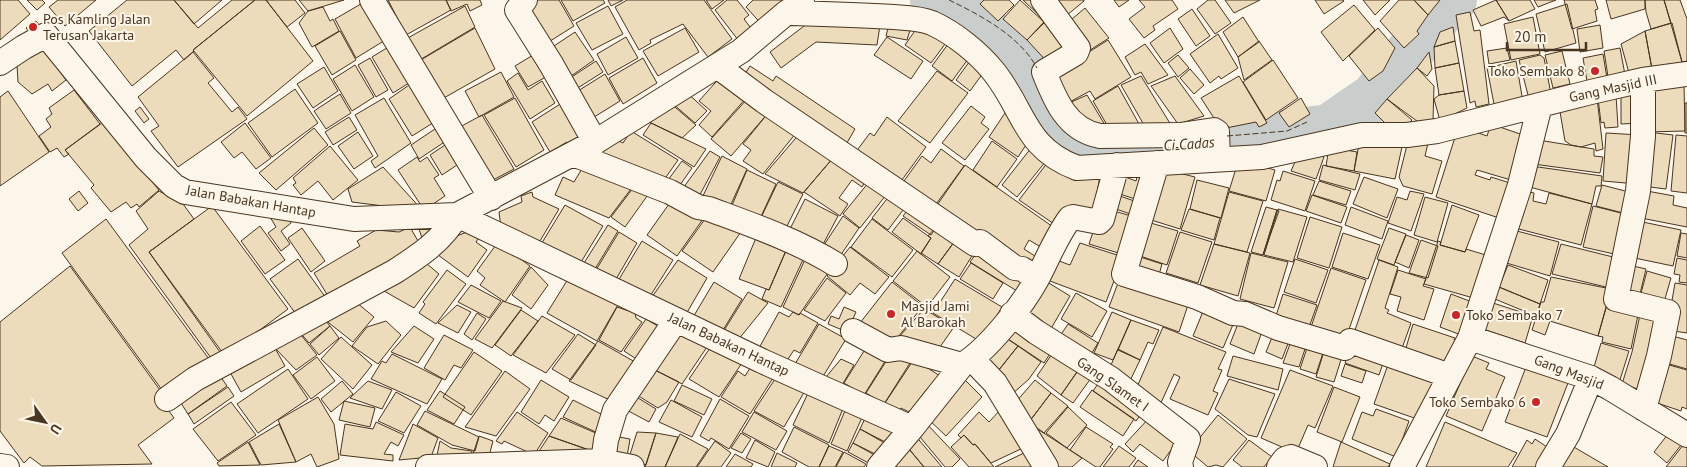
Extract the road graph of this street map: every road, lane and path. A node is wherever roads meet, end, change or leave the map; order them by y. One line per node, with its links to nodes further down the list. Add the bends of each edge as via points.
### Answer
1 (372, 0): 14 (street)
2 (526, 0): 11 (street, via 517,10 547,56)
3 (1043, 0): 10 (street, via 1078,48 1076,53 1044,72 1058,105 1079,128 1100,136 1180,135 1214,130 1217,132)
4 (799, 7): 6 (street, via 786,13 741,51); 13 (street, via 922,19 932,23 966,45 994,72 1035,141 1057,160 1077,168)
5 (0, 64): 15 (street, Jalan Babakan Hantap, via 46,35 146,158 174,186 185,192 354,219)
6 (717, 66): 11 (street); 17 (street, via 975,244 980,242 1015,268)
7 (1687, 74): 8 (street, Gang Masjid III)
8 (1643, 80): 9 (street, Gang Masjid III); 26 (street, via 1643,136 1638,191 1616,299 1668,312)
9 (1540, 105): 10 (street, Gang Masjid III, via 1437,132 1362,135 1262,157); 21 (street, via 1520,185)
10 (1218, 150): 12 (street)
11 (582, 152): 14 (street); 16 (street, via 698,207 812,250)
12 (1157, 163): 13 (street); 23 (street, via 1124,274 1198,296 1233,314 1245,314 1308,338 1346,348 1350,341)
13 (1117, 165): 17 (street, via 1100,222 1070,218)
14 (491, 198): 15 (street)
15 (460, 216): 19 (street, Jalan Babakan Hantap); 25 (street, via 425,252 394,272 211,370)
16 (835, 264)
17 (1037, 278): 18 (street)
18 (1012, 314): 22 (street); 36 (street, Gang Slamet I, via 1111,379 1188,439 1180,462)
19 (676, 320): 27 (street, Jalan Babakan Hantap); 29 (street, via 615,410)
20 (852, 331): 22 (street, via 888,350 901,348)
21 (1470, 338): 23 (street); 24 (street, Gang Masjid)
22 (967, 362): 27 (street); 35 (street, via 995,382)
23 (1450, 376): 39 (street)
24 (1591, 378): 26 (street, Gang Masjid); 40 (street, via 1568,434)
25 (167, 398)
26 (1644, 409): 28 (street, Gang Masjid)
27 (912, 428): 34 (street)
28 (1687, 435)
29 (603, 462): 32 (street); 33 (street)
30 (0, 466): 31 (street)
31 (6, 467)
32 (428, 467)
33 (632, 467)
34 (879, 467)
35 (1046, 467)
36 (1182, 467)
37 (1279, 467): 38 (street, via 1291,456)
38 (1314, 467)
39 (1402, 467)
40 (1548, 467)

